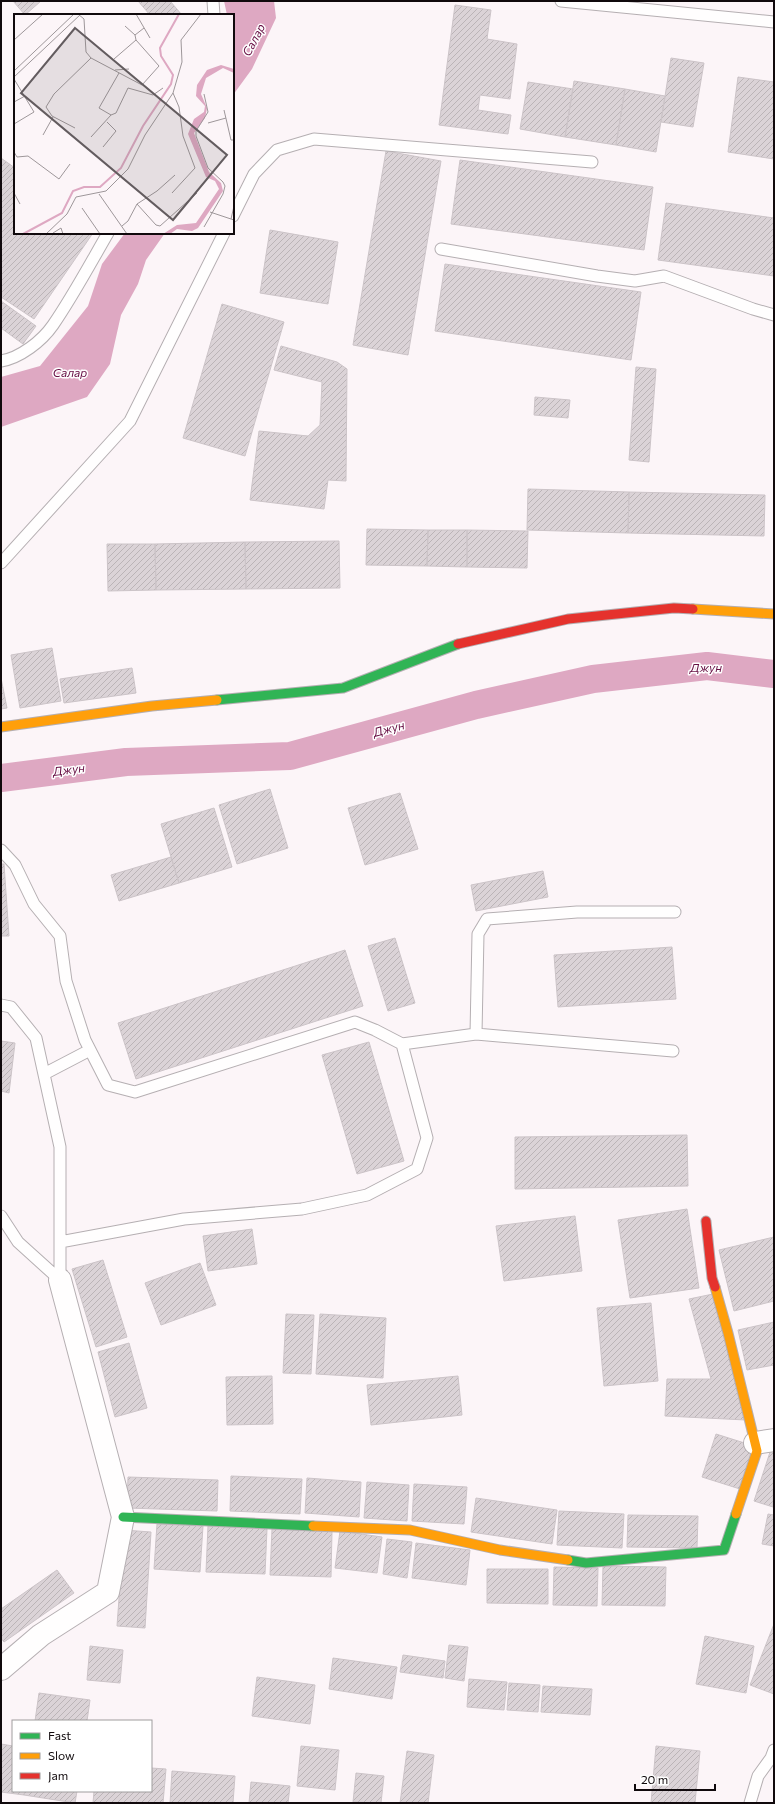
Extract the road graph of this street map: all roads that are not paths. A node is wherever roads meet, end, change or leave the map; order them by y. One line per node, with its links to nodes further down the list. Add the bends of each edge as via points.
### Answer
1 (213, 1): 3 (lane)
2 (561, 1): 4 (lane)
3 (214, 14)
4 (774, 22)
5 (592, 162): 6 (lane, via 314,139 277,150 254,174)
6 (234, 214)
7 (107, 234): 11 (lane, via 52,326 32,346 12,359)
8 (224, 234): 12 (lane, via 130,421)
9 (441, 249): 10 (lane, via 635,281 664,276 753,310)
10 (774, 315)
11 (1, 361)
12 (1, 563)
13 (774, 614): 14 (street, via 674,608 568,619 464,642 343,688 152,706)
14 (1, 727)
15 (1, 850): 20 (lane, via 15,865 34,904 60,936 66,981)
16 (675, 912): 18 (lane, via 578,912 486,920 478,934)
17 (1, 1006): 22 (lane, via 11,1007 36,1038)
18 (476, 1034): 19 (lane); 21 (lane)
19 (402, 1044): 20 (lane, via 355,1022 135,1092 108,1085); 25 (lane, via 427,1138 418,1170 367,1195 302,1209 184,1219)
20 (90, 1050): 22 (lane)
21 (673, 1050)
22 (44, 1074): 25 (lane, via 60,1147)
23 (1, 1216): 26 (lane, via 18,1242)
24 (706, 1221): 27 (street, via 712,1278)
25 (60, 1242): 26 (lane)
26 (60, 1280): 28 (street)
27 (764, 1442): 28 (street, via 757,1451 724,1550 586,1563 500,1550 410,1530)
28 (123, 1517): 29 (street, via 108,1592 41,1634)
29 (1, 1669)
30 (773, 1756): 31 (lane, via 758,1776)
31 (750, 1803)

